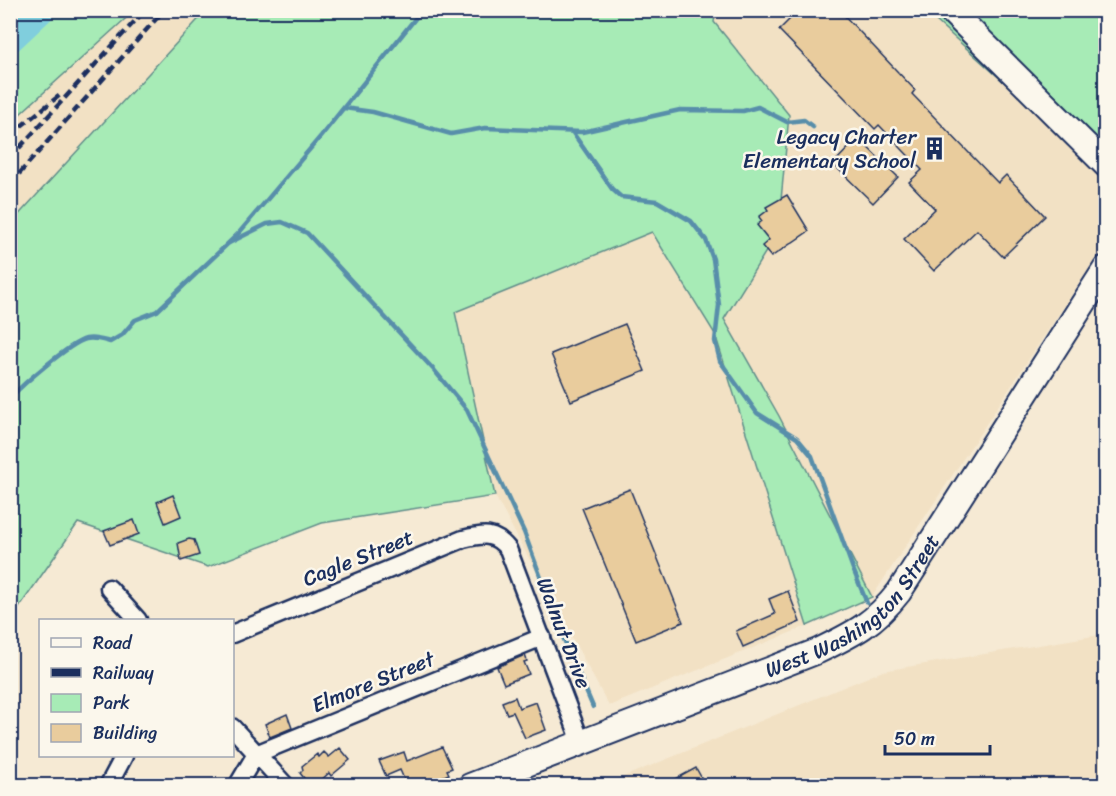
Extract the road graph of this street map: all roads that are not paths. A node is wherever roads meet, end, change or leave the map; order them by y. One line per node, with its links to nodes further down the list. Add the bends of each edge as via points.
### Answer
1 (950, 10): 2 (street)
2 (1106, 165)
3 (1106, 268): 10 (street, West Washington Street, via 899,592 881,614 852,635 818,651)
4 (501, 541): 7 (street, Cagle Street, via 486,534 463,539); 8 (street, Walnut Drive, via 508,549)
5 (109, 588): 6 (street)
6 (136, 619)
7 (234, 633)
8 (542, 637): 10 (street, Walnut Drive); 11 (street, Elmore Street)
9 (234, 729): 11 (street)
10 (581, 742): 16 (street, West Washington Street)
11 (256, 754): 14 (street); 15 (street)
12 (123, 757): 13 (street)
13 (108, 786)
14 (237, 786)
15 (286, 786)
16 (470, 786)

